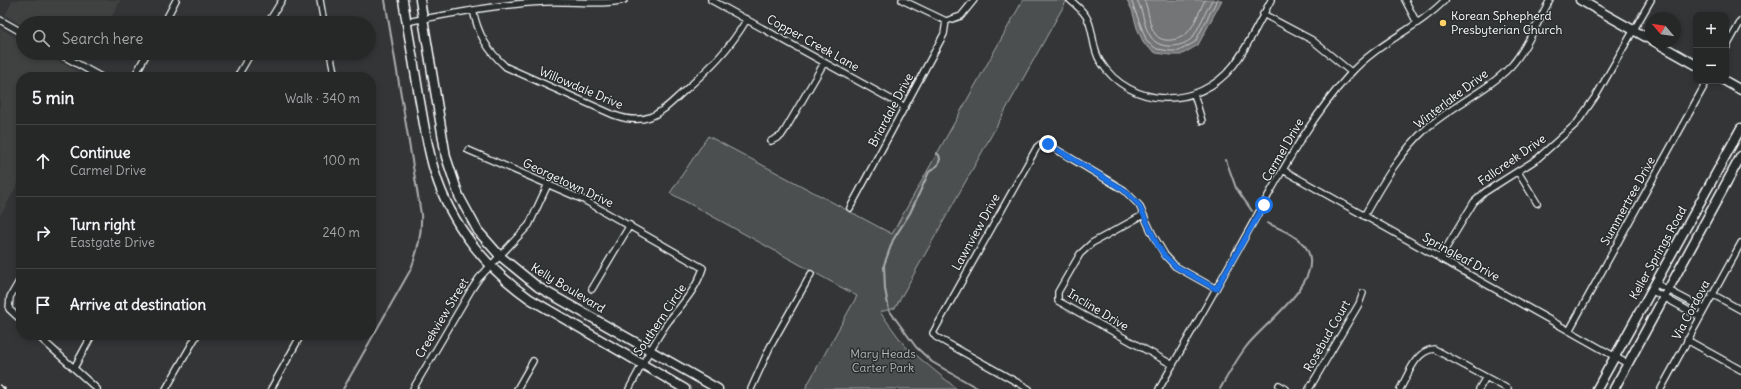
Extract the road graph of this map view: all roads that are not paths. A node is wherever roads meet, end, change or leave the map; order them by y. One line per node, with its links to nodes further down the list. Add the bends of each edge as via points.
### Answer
1 (176, 0): 20 (street)
2 (282, 0): 21 (street)
3 (320, 0): 22 (street)
4 (402, 0): 28 (main road)
5 (420, 0): 23 (main road, Kelly Boulevard)
6 (624, 0): 17 (street)
7 (711, 0): 24 (street, Copper Creek Lane)
8 (902, 0): 26 (street)
9 (974, 0): 26 (street, via 961,16)
10 (1070, 0): 49 (street, via 1088,20 1092,43 1100,61 1125,86 1158,99)
11 (1271, 0): 19 (street)
12 (1405, 0): 29 (street)
13 (1445, 0): 29 (street, Carmel Drive)
14 (1550, 0): 62 (street, Winterlake Drive, via 1511,65 1486,89 1456,106 1428,127 1409,146 1386,178)
15 (1580, 0): 31 (main road)
16 (1651, 0): 31 (street, Fallcreek Drive)
17 (572, 1): 18 (street)
18 (473, 10): 23 (street); 24 (street, Willowdale Drive, via 478,31 485,45 506,67 628,119 649,117 665,108 715,64 729,48)
19 (1263, 14): 45 (street, via 1312,40); 49 (street, via 1233,66 1223,76)
20 (168, 16)
21 (272, 16)
22 (323, 16)
23 (424, 19): 28 (street); 65 (main road, Kelly Boulevard, via 446,157 452,176 459,196 478,230)
24 (747, 19): 39 (street, Copper Creek Lane)
25 (0, 20): 30 (street)
26 (946, 21): 50 (street, Briardale Drive, via 944,34)
27 (1741, 21): 33 (street)
28 (406, 22): 68 (main road, via 435,174 453,214)
29 (1417, 23): 45 (street, Carmel Drive, via 1376,50)
30 (16, 29)
31 (1634, 30): 32 (main road); 57 (street, Fallcreek Drive, via 1597,94 1576,123 1537,159)
32 (1645, 36)
33 (1729, 43)
34 (1666, 48): 40 (main road)
35 (71, 60): 41 (street)
36 (143, 60): 42 (street)
37 (247, 60): 43 (street)
38 (331, 60): 44 (street)
39 (824, 63): 50 (street, Copper Creek Lane); 53 (street, via 786,130)
40 (1693, 63)
41 (92, 72)
42 (137, 72)
43 (240, 72)
44 (333, 72)
45 (1351, 72): 56 (street, Carmel Drive, via 1312,120)
46 (1729, 83): 48 (main road)
47 (1705, 84): 81 (street, Summertree Drive)
48 (1741, 90)
49 (1194, 94): 51 (street)
50 (905, 107): 60 (street, Briardale Drive)
51 (1202, 121)
52 (1741, 128): 70 (main road, Keller Springs Road)
53 (771, 141)
54 (468, 150): 58 (street, Georgetown Drive)
55 (1741, 156): 75 (main road)
56 (1283, 170): 62 (street, Springleaf Drive); 73 (street, Carmel Drive)
57 (1518, 172): 59 (street); 66 (street, Fallcreek Drive, via 1485,192 1474,202)
58 (548, 184): 63 (street, Georgetown Drive); 65 (street, Creekview Street, via 529,225)
59 (1537, 203)
60 (850, 208)
61 (1143, 215): 73 (street, via 1165,256 1175,266); 92 (street, Incline Drive, via 1092,243 1080,254 1058,292 1058,301); 106 (street, Lawnview Drive, via 1139,205 1124,190 1048,144 1037,147 933,333)
62 (1364, 216): 66 (street, Springleaf Drive)
63 (630, 225): 67 (street, Georgetown Drive); 72 (street)
64 (1740, 245): 76 (street, Via Cordova)
65 (500, 256): 68 (street, Creekview Street); 87 (main road, Kelly Boulevard, via 538,287)
66 (1440, 258): 81 (street, Springleaf Drive)
67 (698, 264): 87 (street, Southern Circle, via 703,268 700,280 688,300 668,322)
68 (490, 266): 90 (main road, via 530,299); 100 (street, Creekview Street, via 462,303)
69 (811, 274): 105 (street, via 770,347)
70 (1653, 287): 75 (street); 88 (main road, Keller Springs Road)
71 (16, 288): 79 (street, via 8,303 9,309)
72 (592, 289)
73 (1216, 289): 92 (street, Carmel Drive)
74 (1362, 293): 109 (street, Rosebud Court, via 1359,304)
75 (1666, 294): 77 (street); 80 (street); 91 (main road)
76 (1712, 294): 77 (street, Via Cordova); 78 (street)
77 (1704, 309): 80 (street, Via Cordova)
78 (1741, 310)
79 (16, 315)
80 (1700, 317): 86 (street, Via Cordova)
81 (1569, 331): 88 (street, Springleaf Drive)
82 (43, 340): 93 (street)
83 (89, 340): 93 (street)
84 (194, 340): 98 (street)
85 (298, 340): 99 (street)
86 (1687, 340): 94 (street); 115 (street, Via Cordova)
87 (651, 350): 90 (street, Southern Circle); 104 (main road, Kelly Boulevard)
88 (1614, 357): 91 (street, Springleaf Drive); 113 (main road, Keller Springs Road)
89 (534, 361): 101 (street)
90 (643, 364): 102 (street, Southern Circle); 103 (main road)
91 (1628, 364): 114 (main road)
92 (1173, 366): 107 (street, Carmel Drive)
93 (74, 368): 97 (street)
94 (1741, 370)
95 (1486, 377): 110 (street, via 1434,349 1426,350 1418,356); 111 (street); 112 (street)
96 (1278, 385): 108 (street)
97 (97, 389)
98 (166, 389)
99 (271, 389)
100 (413, 389)
101 (517, 389)
102 (629, 389)
103 (685, 389)
104 (718, 389)
105 (751, 389)
106 (1029, 389)
107 (1160, 389)
108 (1286, 389)
109 (1309, 389)
110 (1400, 389)
111 (1479, 389)
112 (1508, 389)
113 (1597, 389)
114 (1614, 389)
115 (1662, 389)

